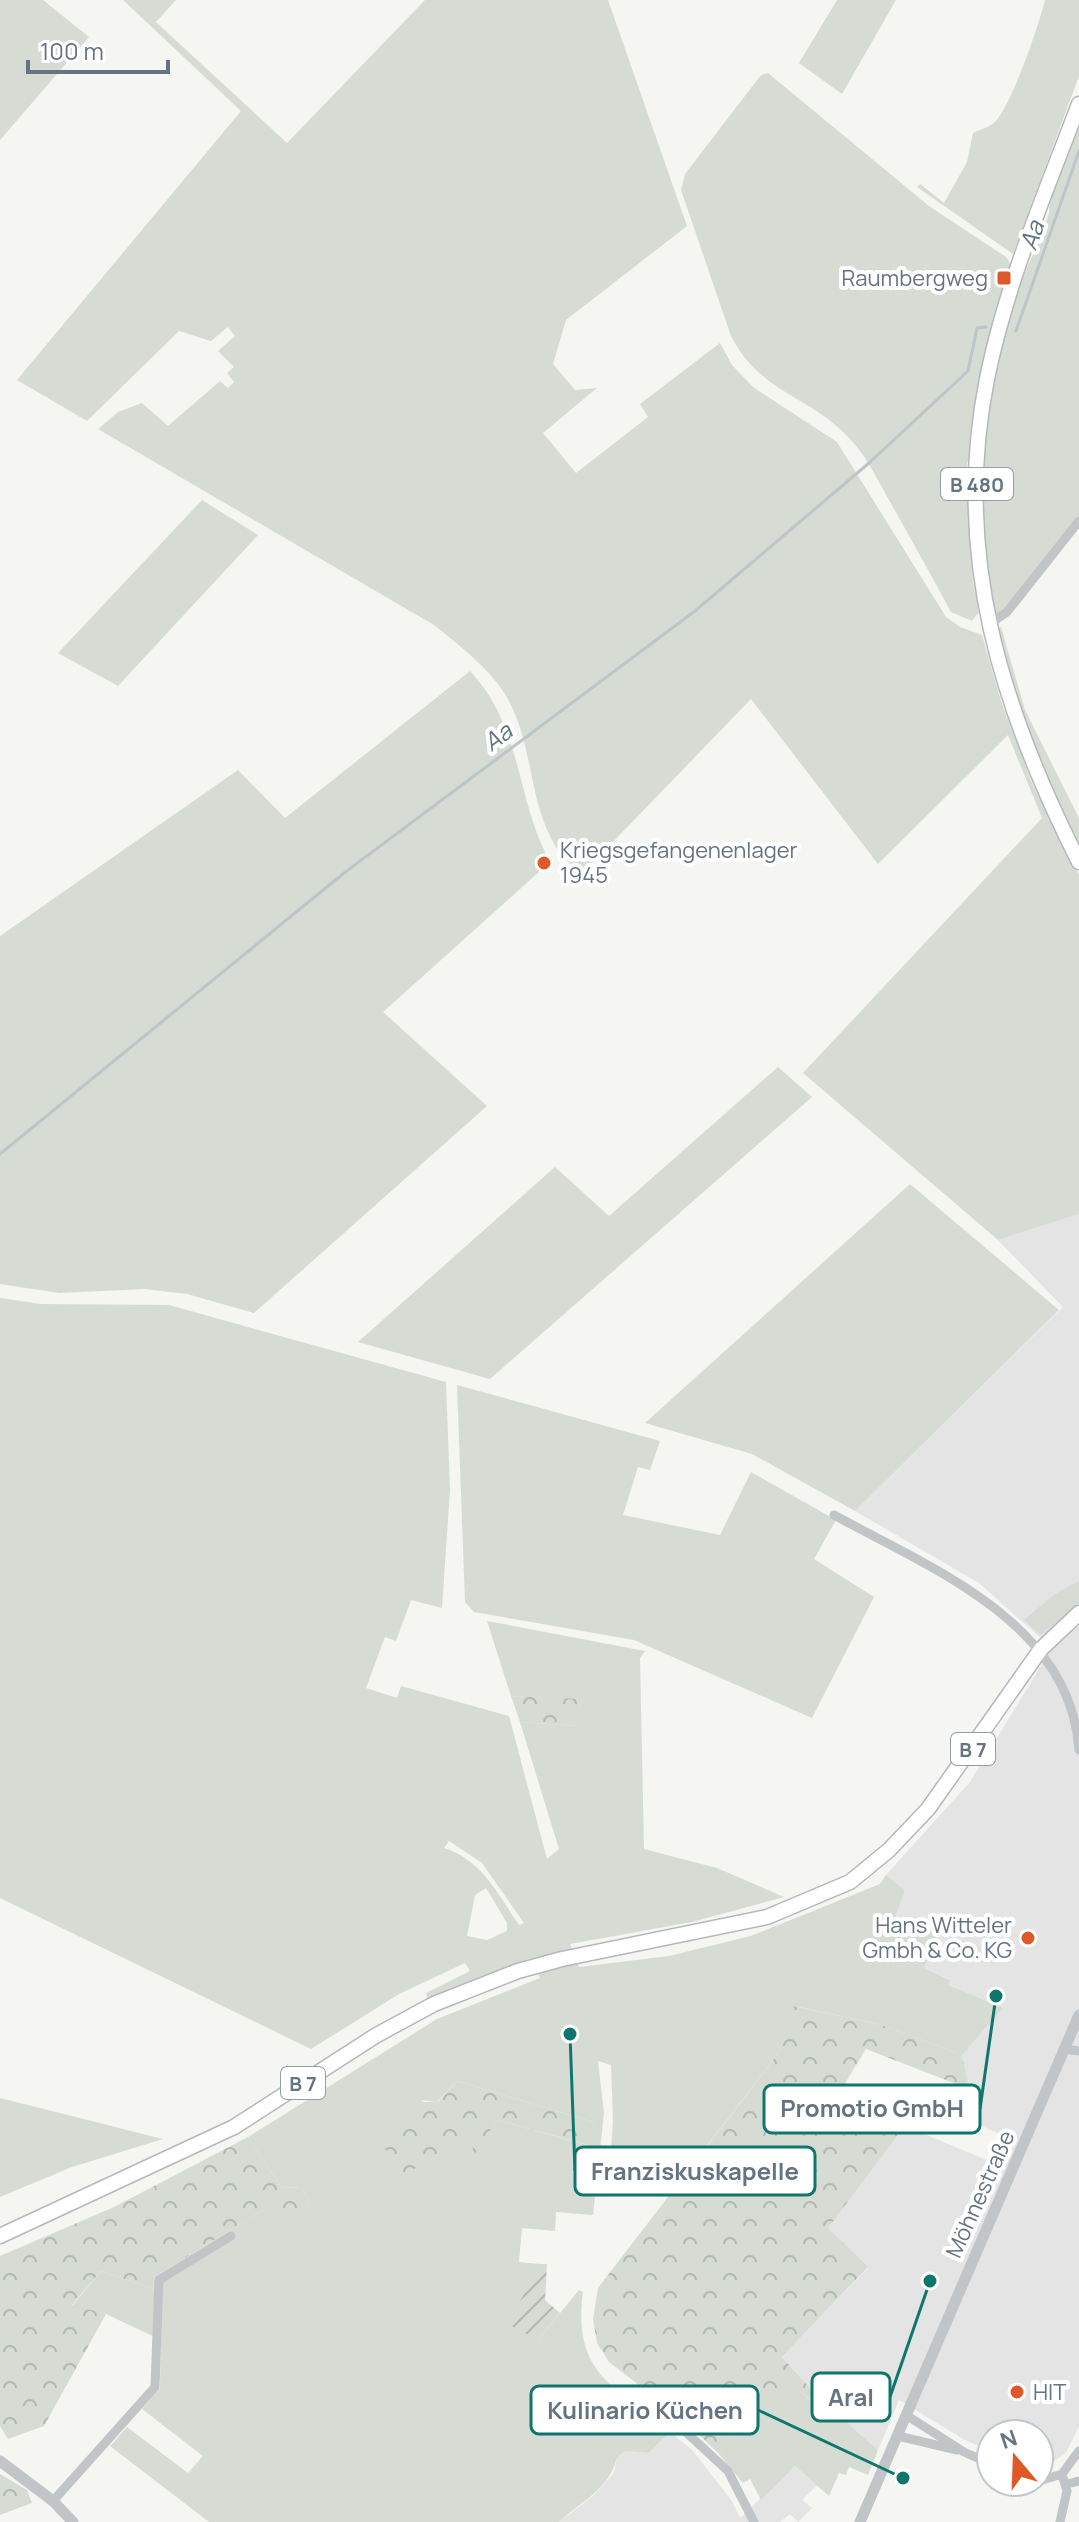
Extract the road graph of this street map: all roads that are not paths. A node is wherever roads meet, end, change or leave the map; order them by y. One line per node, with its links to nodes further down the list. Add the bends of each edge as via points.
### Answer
1 (1079, 104): 3 (main road, B 480, via 1020,263 987,378 976,493)
2 (1079, 521): 3 (street, via 1007,612)
3 (988, 625): 4 (main road, B 480, via 1034,769)
4 (1079, 862)
5 (834, 1515): 7 (street, via 982,1598)
6 (1079, 1613): 7 (main road, B 7)
7 (1041, 1649): 8 (street, via 1071,1709); 12 (main road, B 7, via 936,1800 850,1882 767,1917 562,1959 434,2004 234,2127)
8 (1079, 1750)
9 (1079, 2015): 10 (street, Möhnestraße)
10 (1064, 2049): 11 (street); 14 (street, Möhnestraße)
11 (1079, 2051)
12 (0, 2236)
13 (231, 2236): 24 (street, via 159,2280 155,2387)
14 (906, 2415): 16 (street, Möhnestraße); 18 (street)
15 (676, 2423): 26 (street, via 728,2471)
16 (898, 2436): 18 (street); 27 (street, Möhnestraße)
17 (1079, 2451): 21 (street)
18 (964, 2452): 19 (street)
19 (975, 2457)
20 (0, 2461): 24 (street)
21 (1065, 2479): 22 (street); 23 (street); 28 (street)
22 (1055, 2480)
23 (1079, 2481)
24 (53, 2501): 25 (street)
25 (73, 2522)
26 (754, 2522)
27 (860, 2522)
28 (1060, 2522)

